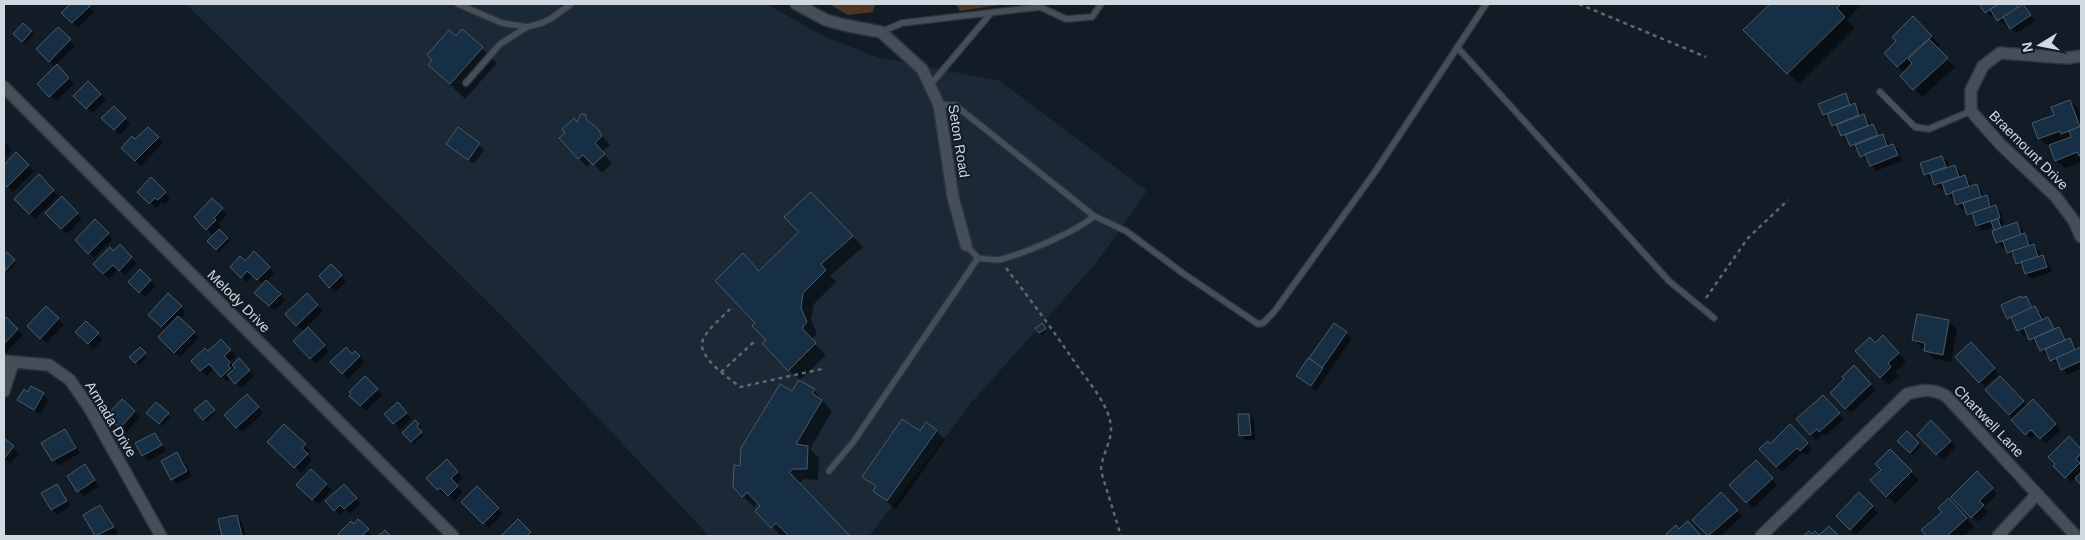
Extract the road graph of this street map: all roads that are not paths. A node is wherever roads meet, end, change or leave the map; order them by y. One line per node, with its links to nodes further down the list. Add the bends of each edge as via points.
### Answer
1 (458, 4): 8 (lane, via 502,23)
2 (571, 4): 8 (lane, via 542,23)
3 (796, 4): 9 (street, via 826,20)
4 (1101, 4): 6 (lane, via 1092,16 1066,19)
5 (1486, 4): 10 (lane)
6 (1041, 5): 7 (lane)
7 (992, 13): 9 (lane, via 902,23); 13 (lane)
8 (527, 27): 12 (lane, via 500,44)
9 (882, 32): 13 (street, Seton Road, via 922,69)
10 (1457, 47): 18 (lane, via 1369,180 1263,323 1254,322 1126,231); 22 (lane, via 1669,281)
11 (2081, 56): 17 (street, Braemount Drive, via 2067,58 2000,53 1983,66 1971,90)
12 (466, 83)
13 (931, 84): 16 (street, Seton Road)
14 (4, 87): 28 (street, Melody Drive)
15 (1880, 92): 17 (lane, via 1915,127 1929,129)
16 (939, 105): 18 (lane, via 955,105 964,111); 20 (street, Seton Road, via 953,197)
17 (1971, 111): 19 (street, Braemount Drive, via 2000,144 2056,197 2074,221)
18 (1094, 216): 21 (lane, via 1085,225 1000,260)
19 (2081, 237)
20 (966, 245): 21 (lane)
21 (978, 258): 25 (lane, via 854,441)
22 (1714, 318)
23 (8, 362): 24 (street); 27 (street, Armada Drive, via 49,365 70,380 90,409)
24 (4, 391)
25 (830, 471)
26 (2037, 494): 29 (street, Chartwell Lane, via 1946,396 1936,390 1922,390 1907,394); 30 (street); 31 (street, Chartwell Lane)
27 (161, 536)
28 (453, 536)
29 (1761, 536)
30 (1998, 536)
31 (2076, 536)

